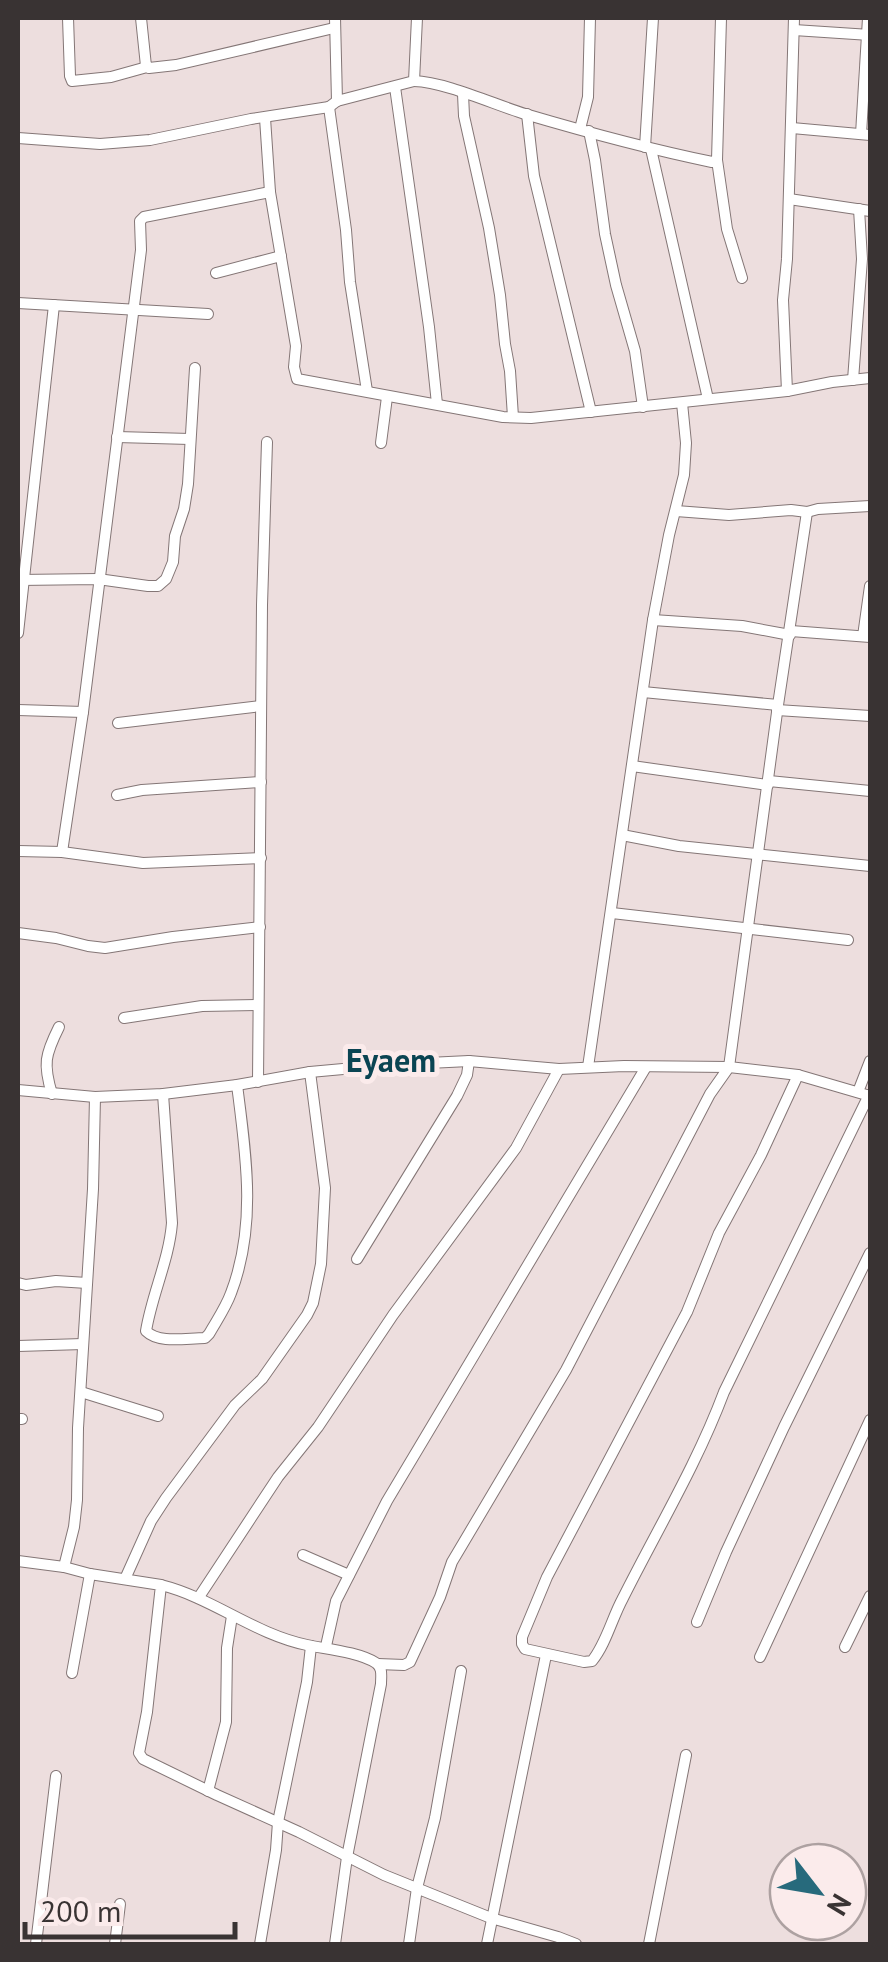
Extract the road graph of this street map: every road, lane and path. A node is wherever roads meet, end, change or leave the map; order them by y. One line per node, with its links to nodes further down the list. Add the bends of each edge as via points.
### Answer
1 (68, 18): 11 (street, via 72,81)
2 (142, 18): 11 (street)
3 (417, 18): 12 (street)
4 (590, 18): 19 (street)
5 (653, 18): 22 (street)
6 (721, 18): 23 (street)
7 (868, 18): 10 (street)
8 (334, 23): 11 (street); 15 (street)
9 (794, 24): 10 (street); 18 (street)
10 (869, 35): 20 (street)
11 (147, 67)
12 (414, 81): 13 (street); 14 (street)
13 (395, 87): 15 (street); 42 (street)
14 (463, 94): 16 (street); 45 (street, via 500,295)
15 (333, 104): 17 (street); 37 (street)
16 (528, 114): 19 (street); 44 (street, via 538,194)
17 (264, 118): 21 (street, via 150,140); 24 (street)
18 (792, 128): 20 (street); 25 (street)
19 (584, 130): 22 (street); 43 (street)
20 (866, 134)
21 (18, 138)
22 (648, 148): 23 (street); 40 (street)
23 (717, 160): 29 (street, via 726,228)
24 (270, 192): 27 (street); 32 (street, via 144,218)
25 (789, 199): 26 (street); 38 (street)
26 (865, 210): 36 (street)
27 (282, 256): 28 (street); 37 (street, via 298,379)
28 (216, 274)
29 (742, 278)
30 (18, 303): 31 (street)
31 (54, 305): 32 (street); 54 (street)
32 (134, 311): 33 (street); 46 (street)
33 (208, 314)
34 (195, 368): 47 (street)
35 (870, 378): 36 (street)
36 (853, 380): 38 (street)
37 (367, 391): 39 (street)
38 (787, 391): 40 (street)
39 (387, 397): 42 (street); 49 (street)
40 (708, 400): 41 (street)
41 (682, 403): 43 (street); 51 (street, via 686,443)
42 (437, 404): 45 (street)
43 (643, 407): 44 (street)
44 (590, 412): 45 (street)
45 (513, 418)
46 (117, 437): 47 (street); 53 (street)
47 (190, 438): 53 (street, via 184,509 166,579 158,586)
48 (266, 442): 61 (street)
49 (381, 443)
50 (870, 506): 52 (street)
51 (676, 511): 52 (street); 56 (street)
52 (807, 512): 58 (street)
53 (98, 579): 54 (street); 64 (street)
54 (21, 580): 57 (street)
55 (870, 586): 59 (street)
56 (653, 620): 58 (street); 60 (street)
57 (18, 633)
58 (791, 633): 59 (street); 62 (street)
59 (867, 637)
60 (643, 692): 62 (street); 67 (street)
61 (261, 706): 66 (street); 68 (street)
62 (778, 708): 65 (street); 69 (street)
63 (18, 710): 64 (street)
64 (83, 712): 74 (street)
65 (870, 716)
66 (118, 723)
67 (632, 766): 69 (street); 72 (street)
68 (261, 782): 71 (street); 76 (street)
69 (769, 783): 70 (street); 75 (street)
70 (870, 791)
71 (117, 795)
72 (622, 834): 75 (street); 78 (street)
73 (18, 852): 74 (street)
74 (62, 852): 76 (street, via 143,863)
75 (758, 856): 77 (street); 80 (street)
76 (261, 858): 79 (street)
77 (870, 866)
78 (612, 913): 80 (street); 88 (street)
79 (260, 927): 81 (street, via 106,948); 83 (street)
80 (748, 929): 82 (street); 90 (street)
81 (18, 933)
82 (848, 940)
83 (258, 1005): 84 (street); 94 (street)
84 (124, 1018)
85 (58, 1027): 97 (street, via 45,1060)
86 (469, 1060): 91 (street); 92 (street); 102 (street, via 462,1088)
87 (870, 1061): 99 (street)
88 (588, 1066): 89 (street); 91 (street)
89 (646, 1066): 90 (street); 114 (street, via 412,1457)
90 (728, 1067): 93 (street); 126 (street, via 566,1370 452,1562 410,1662)
91 (559, 1069): 118 (street, via 516,1148 392,1315)
92 (310, 1072): 94 (street); 115 (street, via 325,1188 313,1303 150,1521)
93 (798, 1075): 99 (street); 124 (street, via 687,1312 547,1577 522,1637 526,1650)
94 (258, 1082): 95 (street)
95 (236, 1085): 98 (street); 98 (street, via 248,1217 230,1296 205,1338 160,1339 146,1331 172,1223)
96 (18, 1090): 97 (street)
97 (52, 1094): 100 (street)
98 (163, 1094): 100 (street)
99 (866, 1094): 124 (street, via 597,1656 584,1662)
100 (95, 1097): 104 (street)
101 (870, 1253): 120 (street)
102 (357, 1259)
103 (18, 1283): 104 (street)
104 (87, 1283): 105 (street)
105 (83, 1344): 106 (street); 107 (street)
106 (18, 1346)
107 (82, 1392): 108 (street); 112 (street, via 75,1514)
108 (158, 1416)
109 (870, 1420): 125 (street)
110 (304, 1556): 114 (street)
111 (18, 1561): 112 (street)
112 (64, 1567): 113 (street)
113 (90, 1574): 115 (street); 128 (street)
114 (349, 1575): 122 (street)
115 (125, 1579): 116 (street)
116 (161, 1585): 118 (street); 131 (street, via 140,1756)
117 (870, 1596): 123 (street)
118 (199, 1598): 119 (street)
119 (232, 1616): 121 (street); 131 (street, via 226,1722)
120 (698, 1622)
121 (311, 1646): 122 (street); 132 (street)
122 (326, 1646): 126 (street)
123 (845, 1647)
124 (546, 1655): 136 (street)
125 (760, 1657)
126 (378, 1664): 133 (street, via 381,1684)
127 (461, 1671): 134 (street)
128 (72, 1673)
129 (686, 1755): 145 (street)
130 (56, 1776): 138 (street)
131 (208, 1791): 132 (street)
132 (278, 1822): 133 (street); 140 (street)
133 (347, 1858): 134 (street); 141 (street)
134 (417, 1888): 136 (street); 142 (street)
135 (120, 1904): 139 (street)
136 (491, 1918): 137 (street); 143 (street)
137 (564, 1941): 144 (street)
138 (36, 1944)
139 (114, 1944)
140 (260, 1944)
141 (335, 1944)
142 (409, 1944)
143 (488, 1944)
144 (576, 1944)
145 (650, 1944)

